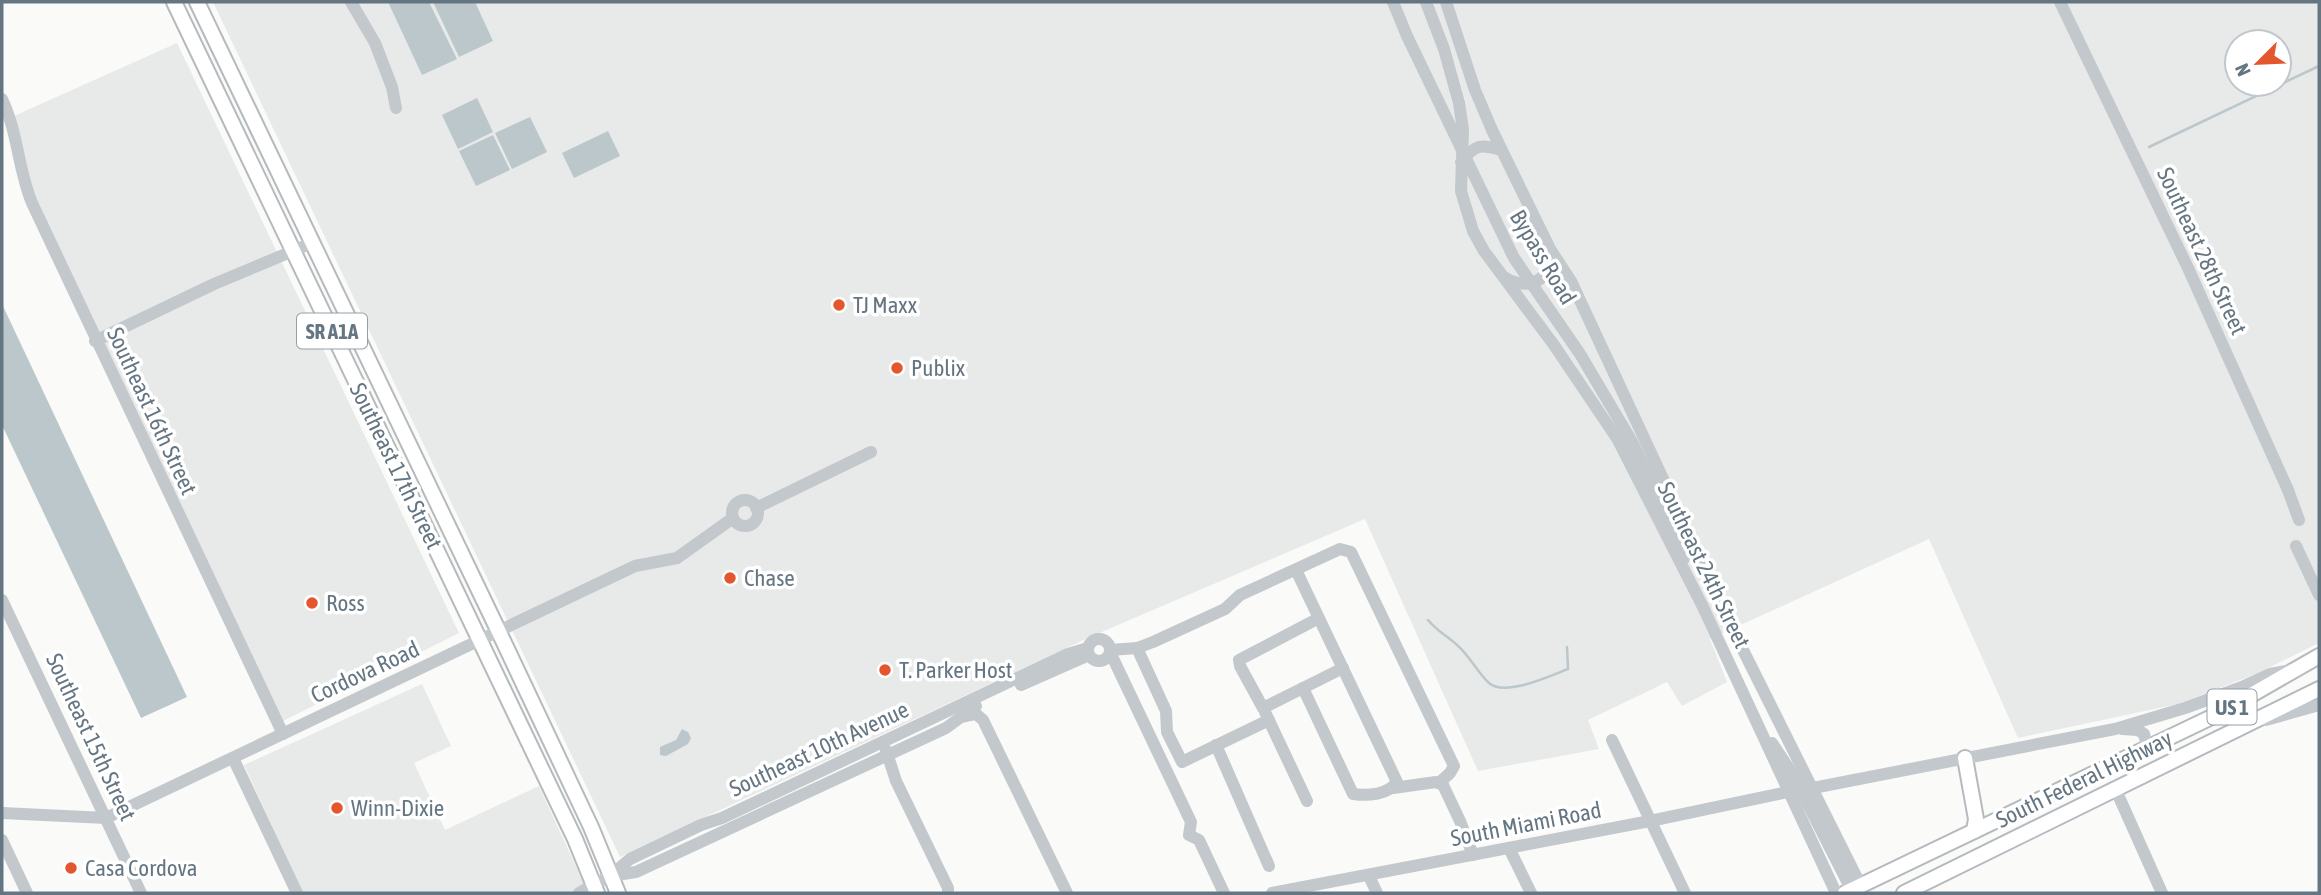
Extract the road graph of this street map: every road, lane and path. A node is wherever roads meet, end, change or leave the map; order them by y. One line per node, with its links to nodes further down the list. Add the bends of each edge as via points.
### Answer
1 (174, 2): 8 (main road, Southeast 17th Street / SR A1A)
2 (197, 2): 9 (main road, Southeast 17th Street / SR A1A)
3 (351, 2): 11 (street, via 375,43)
4 (1393, 2): 28 (street, Bypass Road, bridge, via 1514,258 1580,354 1631,440)
5 (1426, 2): 13 (street, Southeast 24th Street, via 1459,103)
6 (2060, 2): 27 (street, Southeast 28th Street, via 2188,268)
7 (1446, 3): 12 (street, Southeast 24th Street)
8 (182, 17): 9 (main road, via 200,27); 16 (main road, Southeast 17th Street / SR A1A)
9 (224, 57): 14 (main road, Southeast 17th Street / SR A1A)
10 (2, 99): 18 (street, Southeast 16th Street, via 24,184)
11 (396, 108)
12 (1501, 150): 13 (street, via 1479,146); 15 (street, Southeast 24th Street)
13 (1461, 162): 17 (street, Southeast 24th Street, via 1466,212 1478,241)
14 (312, 243): 16 (street); 21 (main road, Southeast 17th Street / SR A1A)
15 (1550, 249): 17 (street, via 1549,269 1540,280 1527,285); 24 (street, Southeast 24th Street, via 1571,281)
16 (293, 251): 18 (street); 19 (main road, Southeast 17th Street / SR A1A)
17 (1501, 275): 34 (street, Southeast 24th Street, via 1618,440)
18 (95, 341): 55 (street, Southeast 16th Street)
19 (387, 447): 21 (main road, via 406,468); 22 (main road, Southeast 17th Street / SR A1A)
20 (871, 452): 25 (street)
21 (421, 470): 23 (main road, Southeast 17th Street / SR A1A)
22 (400, 474): 23 (main road); 38 (main road, Southeast 17th Street / SR A1A)
23 (433, 495): 36 (main road, Southeast 17th Street / SR A1A)
24 (1671, 496)
25 (757, 508): 26 (street, via 757,518 750,525 740,526); 26 (street, via 749,501 739,502)
26 (733, 519): 36 (street, Cordova Road, via 677,558 635,566)
27 (2299, 520)
28 (1672, 525): 34 (street, Bypass Road); 37 (street, Bypass Road)
29 (1686, 527): 37 (street, Southeast 24th Street)
30 (2296, 547): 32 (street)
31 (1296, 570): 35 (street); 39 (street, Southeast 10th Avenue, via 1240,595 1225,609); 64 (street, Southeast 10th Avenue, via 1340,549 1351,552 1454,766)
32 (2319, 595)
33 (2, 600): 72 (street, Southeast 15th Street)
34 (1703, 607): 46 (street, Southeast 24th Street)
35 (1320, 618): 43 (street); 51 (street, via 1239,660)
36 (499, 632): 38 (street, Cordova Road); 79 (main road, Southeast 17th Street / SR A1A)
37 (1734, 632): 45 (street, Southeast 24th Street)
38 (480, 641): 55 (street, Cordova Road); 81 (main road, Southeast 17th Street / SR A1A)
39 (1137, 648): 40 (street, Southeast 10th Avenue); 58 (street, via 1166,711 1167,732 1182,762)
40 (1110, 651): 41 (street, Southeast 10th Avenue, via 1106,641 1099,639 1092,641); 90 (street, via 1191,822 1189,835 1199,840)
41 (1089, 652): 52 (street, Southeast 10th Avenue); 57 (street, Southeast 10th Avenue, via 1068,654)
42 (2319, 656): 44 (main road, South Federal Highway / US 1)
43 (1343, 667): 47 (street); 66 (street, via 1397,782)
44 (2298, 669): 54 (street, via 2270,674 2186,708); 59 (main road, South Federal Highway / US 1)
45 (1753, 671): 46 (street, via 1752,680); 67 (street, Southeast 24th Street)
46 (1740, 687): 50 (street, Southeast 24th Street)
47 (1303, 688): 51 (street); 66 (street, via 1353,794)
48 (2319, 689): 53 (main road, South Federal Highway / US 1)
49 (2319, 705): 53 (street)
50 (1750, 710): 69 (street, Southeast 24th Street); 82 (street, via 1792,773)
51 (1266, 714): 58 (street); 70 (street)
52 (956, 720): 60 (street, Southeast 10th Avenue); 89 (street, via 976,714 983,720)
53 (2245, 726): 68 (main road, South Federal Highway / US 1)
54 (2115, 729): 59 (street, via 2144,734); 62 (street)
55 (283, 734): 61 (street, Cordova Road)
56 (1612, 740): 73 (street)
57 (883, 743): 60 (street); 63 (street, Southeast 10th Avenue)
58 (1216, 745): 78 (street)
59 (2144, 751): 68 (main road); 74 (main road, South Federal Highway / US 1)
60 (888, 756): 65 (street, Southeast 10th Avenue); 88 (street)
61 (233, 758): 72 (street, Cordova Road); 85 (street)
62 (1965, 758): 67 (street); 74 (main road)
63 (822, 771): 65 (street); 79 (street, Southeast 10th Avenue, via 630,859)
64 (1439, 783): 66 (street); 77 (street)
65 (828, 784): 79 (street, Southeast 10th Avenue, via 636,872)
66 (1393, 788)
67 (1813, 788): 82 (street, Southeast 24th Street)
68 (2115, 788): 95 (main road, South Federal Highway / US 1); 96 (street)
69 (1788, 792): 73 (street, South Miami Road); 82 (street, Southeast 24th Street)
70 (1307, 801)
71 (2, 813): 72 (street, Cordova Road)
72 (106, 818): 84 (street, Southeast 15th Street)
73 (1650, 821): 76 (street, South Miami Road); 94 (street)
74 (1974, 831): 82 (main road, South Federal Highway / US 1)
75 (2, 840): 83 (street)
76 (1509, 848): 77 (street, South Miami Road); 93 (street)
77 (1473, 855): 80 (street, South Miami Road)
78 (1269, 866)
79 (610, 876): 81 (street, Southeast 10th Avenue); 87 (main road, Southeast 17th Street / SR A1A)
80 (1369, 876): 91 (street, South Miami Road); 92 (street)
81 (596, 890): 86 (street, Southeast 10th Avenue)
82 (1852, 892)
83 (27, 893)
84 (141, 893)
85 (297, 893)
86 (579, 893)
87 (618, 893)
88 (948, 893)
89 (1067, 893)
90 (1224, 893)
91 (1272, 893)
92 (1377, 893)
93 (1531, 893)
94 (1685, 893)
95 (1904, 893)
96 (2162, 893)

